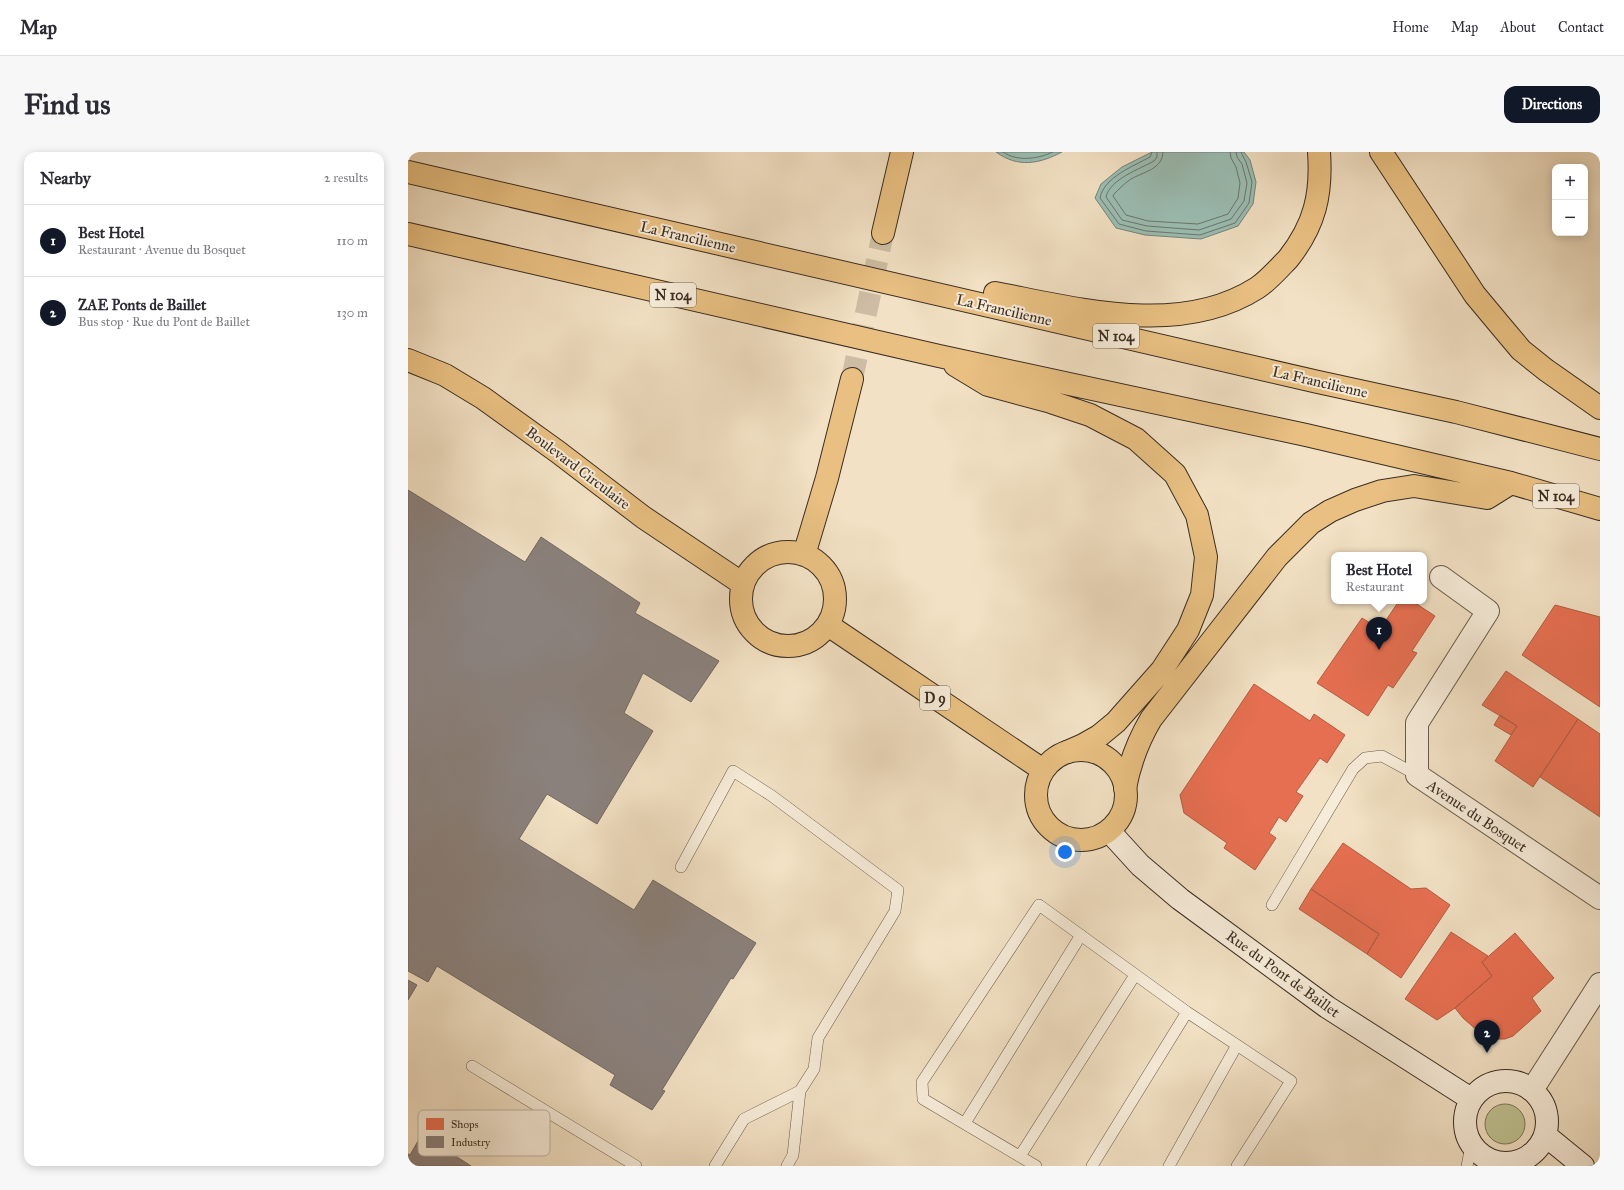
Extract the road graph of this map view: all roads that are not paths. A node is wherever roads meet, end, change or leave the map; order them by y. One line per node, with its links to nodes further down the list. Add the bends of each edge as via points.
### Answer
1 (902, 152): 6 (main road)
2 (1319, 152): 5 (main road, via 1320,175 1316,206 1310,225 1298,246 1283,264 1258,287 1233,300 1201,312 1169,316 1096,312)
3 (1381, 152): 11 (main road, via 1471,289 1521,350)
4 (408, 172): 5 (main road, La Francilienne / N 104)
5 (631, 224): 12 (main road, La Francilienne / N 104, via 1456,412)
6 (883, 233)
7 (408, 234): 8 (main road, N 104)
8 (939, 356): 13 (main road, N 104); 19 (main road, via 988,385 1090,415 1136,439 1175,474 1197,515 1206,557 1202,595 1188,630 1162,670 1116,722 1099,736)
9 (408, 360): 17 (main road, Boulevard Circulaire, via 444,375 483,398 643,517)
10 (852, 379): 15 (main road)
11 (1600, 408)
12 (1600, 448)
13 (1511, 483): 14 (main road, N 104); 22 (main road, via 1487,498 1414,486 1382,492 1355,500 1311,523 1276,557 1151,719 1132,758)
14 (1600, 509)
15 (804, 555): 17 (main road, via 793,551 777,552 762,559 750,571); 18 (main road, via 822,565 831,578 836,594 834,610)
16 (1441, 577): 21 (street, Avenue du Bosquet, via 1488,611 1417,723)
17 (743, 584): 18 (main road, via 743,613 760,637 774,644 803,644 816,637)
18 (828, 625): 20 (main road, D 9)
19 (1067, 752): 20 (main road, via 1053,759); 22 (main road, via 1084,750 1104,756 1117,766)
20 (1043, 770): 23 (main road, via 1037,784 1036,799 1040,814 1048,826 1060,836 1075,840 1090,840)
21 (1417, 775): 25 (street, Avenue du Bosquet); 26 (lane, via 1382,756 1365,758 1353,769)
22 (1125, 788): 23 (main road, via 1127,800 1123,813)
23 (1109, 831): 35 (street, Rue du Pont de Baillet, via 1140,865 1180,899 1327,1006)
24 (681, 867): 34 (lane, via 733,771 772,796 898,890 895,911 818,1038 814,1069)
25 (1600, 898)
26 (1272, 905)
27 (1081, 935): 28 (lane); 38 (lane); 38 (lane, via 1040,905 922,1082 923,1098)
28 (1135, 975): 30 (lane); 40 (lane)
29 (1600, 984): 33 (street)
30 (1187, 1012): 31 (lane); 48 (lane)
31 (1237, 1045): 49 (lane); 50 (lane, via 1291,1081)
32 (472, 1066): 36 (lane)
33 (1532, 1090): 35 (street, via 1520,1083 1506,1080 1480,1089); 39 (street, via 1546,1110)
34 (800, 1091): 45 (lane, via 744,1119); 46 (lane, via 793,1155)
35 (1471, 1099): 41 (street, via 1464,1123)
36 (544, 1110)
37 (550, 1114): 44 (lane)
38 (965, 1123): 40 (lane)
39 (1545, 1134): 42 (street, via 1540,1146); 51 (street)
40 (1020, 1156): 47 (lane)
41 (1469, 1156): 43 (street, via 1479,1155)
42 (1527, 1163): 43 (street)
43 (1498, 1165)
44 (636, 1166)
45 (715, 1166)
46 (786, 1166)
47 (1036, 1166)
48 (1092, 1166)
49 (1169, 1166)
50 (1237, 1166)
51 (1583, 1166)

